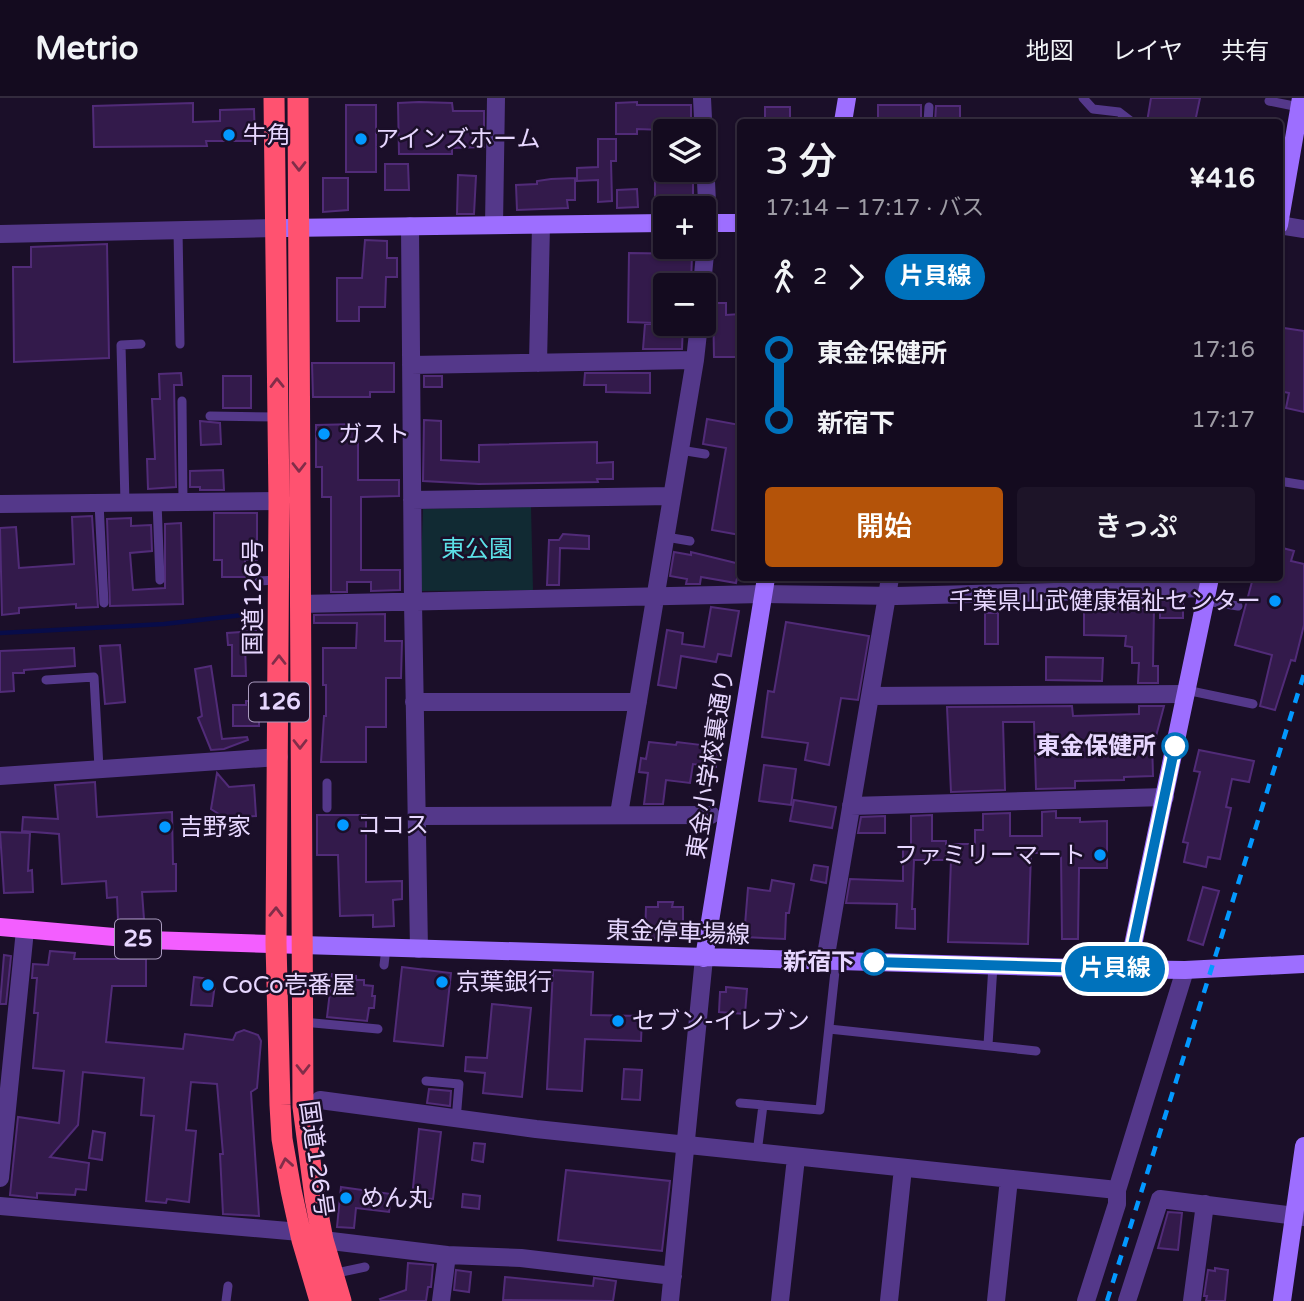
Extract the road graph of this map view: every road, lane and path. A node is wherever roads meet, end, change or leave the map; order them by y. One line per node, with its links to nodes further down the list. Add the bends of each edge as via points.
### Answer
1 (274, 98): 23 (highway, 国道126号 / 126)
2 (298, 98): 22 (highway, 国道126号 / 126, one-way to 22)
3 (496, 98): 18 (street)
4 (702, 98): 13 (street)
5 (847, 98): 10 (street)
6 (1083, 98): 12 (lane, via 1093,109 1119,112)
7 (1269, 101): 8 (lane)
8 (1300, 102): 14 (street)
9 (929, 107): 11 (lane)
10 (844, 119)
11 (928, 119)
12 (1128, 119)
13 (705, 196)
14 (1283, 202)
15 (653, 223): 19 (street)
16 (716, 223): 17 (street)
17 (737, 223)
18 (494, 225): 19 (street); 20 (street)
19 (541, 225): 31 (street)
20 (410, 226): 22 (street); 32 (street)
21 (1283, 226): 24 (street)
22 (299, 227): 23 (street); 58 (highway, 国道126号 / 126, one-way to 58)
23 (275, 228): 25 (street); 35 (highway, 国道126号 / 126, one-way to 23, via 272,342)
24 (1304, 229)
25 (178, 230): 26 (street); 29 (lane)
26 (0, 234)
27 (698, 336): 30 (street)
28 (141, 344): 46 (lane, via 121,345)
29 (180, 344)
30 (695, 360): 31 (street); 36 (street)
31 (538, 363): 32 (street)
32 (411, 365): 41 (street)
33 (182, 401): 44 (lane)
34 (210, 416): 35 (lane)
35 (278, 416): 42 (highway, 国道126号 / 126)
36 (680, 450): 37 (lane); 40 (street)
37 (705, 454)
38 (1283, 482): 39 (lane)
39 (1304, 485)
40 (673, 496): 41 (street); 48 (street)
41 (412, 500): 56 (street)
42 (279, 501): 44 (street); 66 (highway, 国道126号 / 126, one-way to 42, via 269,581)
43 (157, 502): 44 (street); 46 (street); 50 (lane)
44 (183, 502)
45 (99, 503): 46 (street); 47 (street); 57 (lane)
46 (125, 503)
47 (0, 504)
48 (666, 537): 49 (lane); 55 (street)
49 (690, 541)
50 (160, 580)
51 (890, 581): 54 (street)
52 (765, 586): 54 (street); 55 (street); 81 (street, 東金小学校裏通り)
53 (1208, 589): 54 (street); 59 (lane); 61 (street)
54 (887, 596): 62 (street)
55 (656, 598): 56 (street); 64 (street)
56 (413, 602): 58 (street); 63 (street)
57 (104, 603)
58 (299, 604): 79 (highway, 国道126号 / 126, one-way to 79)
59 (1238, 607)
60 (46, 680): 67 (lane, via 94,677)
61 (1186, 692): 62 (street); 65 (lane); 70 (street)
62 (870, 696): 71 (street)
63 (414, 702): 64 (street); 75 (street)
64 (638, 702): 73 (street)
65 (1253, 704)
66 (279, 757): 67 (street); 78 (highway, 国道126号 / 126, one-way to 66)
67 (99, 768): 68 (street)
68 (0, 776)
69 (327, 783): 72 (lane)
70 (1165, 797): 71 (street); 85 (street)
71 (851, 806): 82 (street)
72 (327, 808)
73 (619, 814): 74 (street); 75 (street)
74 (710, 815)
75 (416, 816): 80 (street)
76 (0, 927): 77 (main road, 25)
77 (25, 930): 78 (main road, 25, via 148,940); 102 (street)
78 (275, 943): 79 (main road, 25); 108 (highway, 国道126号 / 126, one-way to 78, via 282,1139)
79 (302, 945): 80 (street, 東金停車場線, via 385,956); 87 (highway, 国道126号 / 126)
80 (419, 949): 81 (street, 東金停車場線)
81 (704, 958): 82 (street, 東金停車場線); 97 (street)
82 (830, 962): 84 (street, 東金停車場線); 88 (lane)
83 (1304, 964): 86 (street, 東金停車場線)
84 (993, 965): 85 (street, 東金停車場線); 90 (lane)
85 (1128, 969): 86 (street, 東金停車場線)
86 (1185, 970): 104 (street)
87 (302, 1022): 89 (lane); 108 (highway, 国道126号 / 126, one-way to 108, via 303,1107 312,1181 307,1200)
88 (829, 1028): 90 (lane); 95 (lane, via 820,1110)
89 (378, 1029)
90 (988, 1045): 91 (lane)
91 (1036, 1051)
92 (426, 1081): 96 (lane, via 460,1084)
93 (320, 1100): 96 (street)
94 (740, 1103): 95 (lane)
95 (763, 1105): 99 (lane)
96 (456, 1120): 97 (street)
97 (687, 1146): 99 (street); 111 (street)
98 (1304, 1146): 107 (street)
99 (757, 1153): 100 (street)
100 (796, 1157): 101 (street); 118 (street)
101 (903, 1168): 103 (street); 119 (street)
102 (0, 1178)
103 (1009, 1179): 104 (street); 120 (street)
104 (1117, 1190): 121 (street, via 1117,1204)
105 (1205, 1204): 107 (street); 122 (street, via 1160,1199); 123 (street)
106 (0, 1206): 108 (street)
107 (1300, 1217): 124 (street)
108 (308, 1237): 109 (street); 113 (highway, 国道126号 / 126)
109 (447, 1255): 111 (street, via 521,1258); 116 (street)
110 (365, 1267): 113 (lane)
111 (673, 1276): 117 (street)
112 (228, 1286): 114 (lane)
113 (323, 1287): 115 (highway, 国道126号 / 126)
114 (226, 1301)
115 (341, 1301)
116 (441, 1301)
117 (670, 1301)
118 (780, 1301)
119 (888, 1301)
120 (996, 1301)
121 (1086, 1301)
122 (1128, 1301)
123 (1192, 1301)
124 (1282, 1301)

